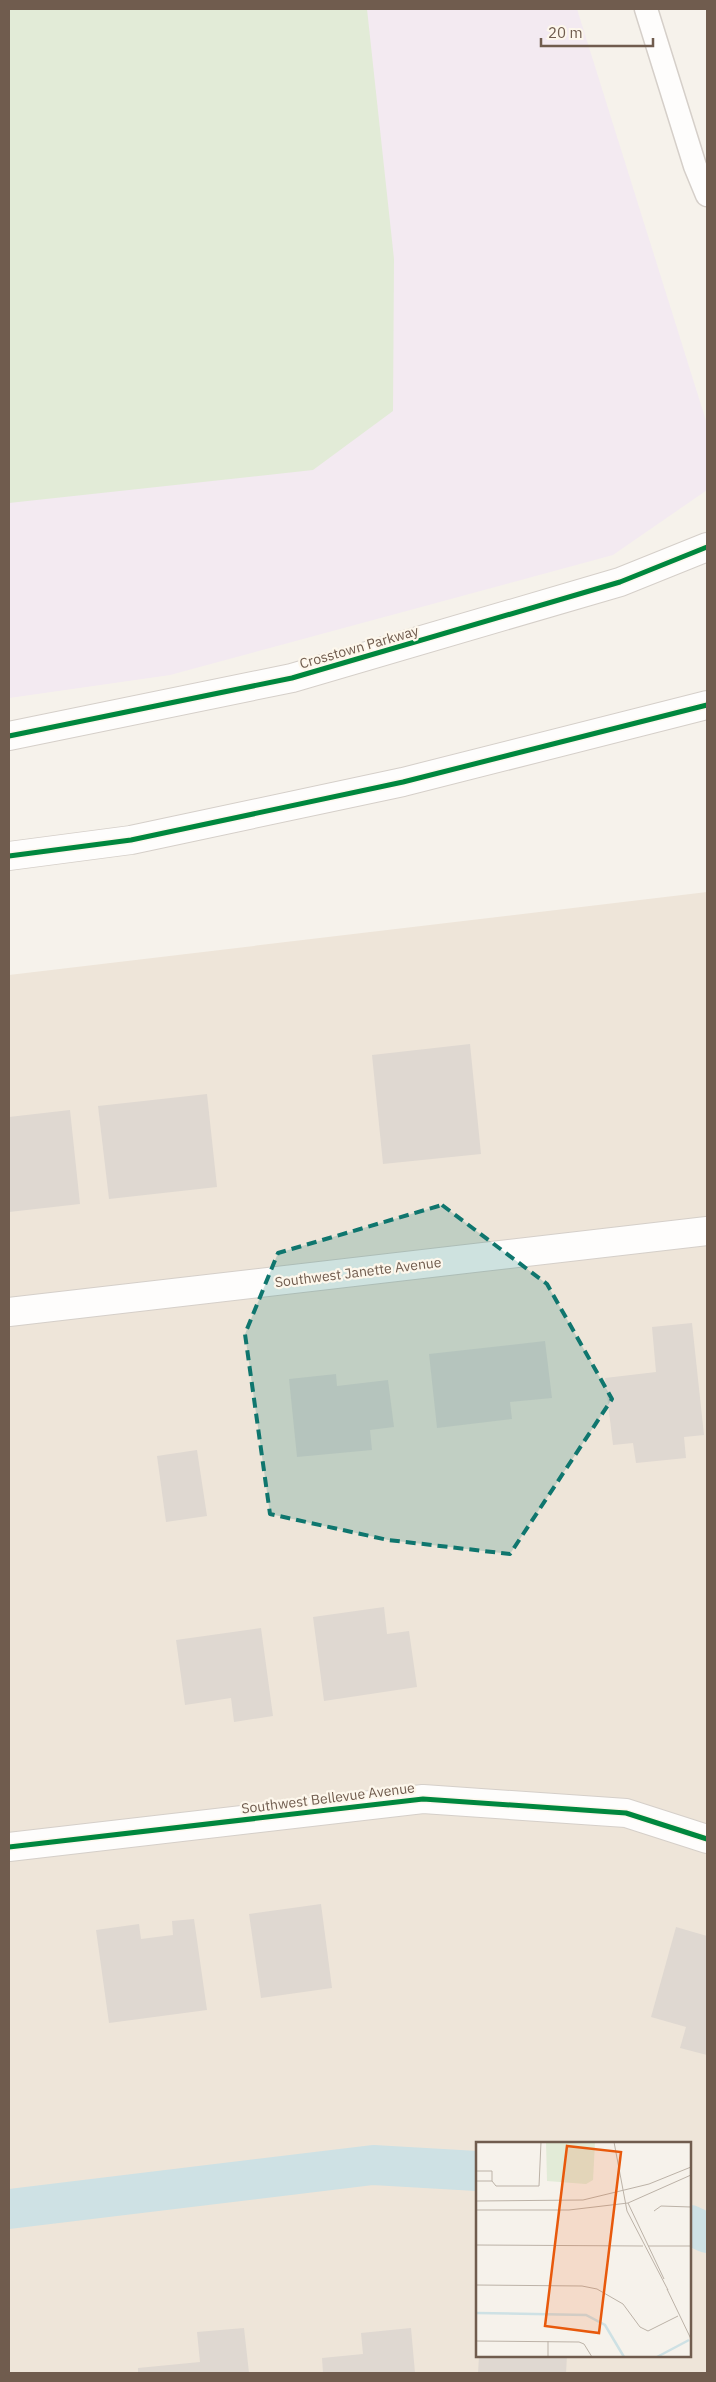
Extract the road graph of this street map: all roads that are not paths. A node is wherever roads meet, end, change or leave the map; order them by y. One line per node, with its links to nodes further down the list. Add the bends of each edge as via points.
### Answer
1 (646, 9): 2 (lane)
2 (707, 195)
3 (707, 547): 5 (main road, Crosstown Parkway, via 620,582 292,678)
4 (707, 705): 6 (main road, via 393,784 132,840)
5 (9, 736)
6 (9, 856)
7 (707, 1231): 8 (main road, Southwest Janette Avenue)
8 (9, 1312)
9 (707, 1839): 10 (main road, Southwest Bellevue Avenue, via 626,1813 423,1799)
10 (9, 1847)

